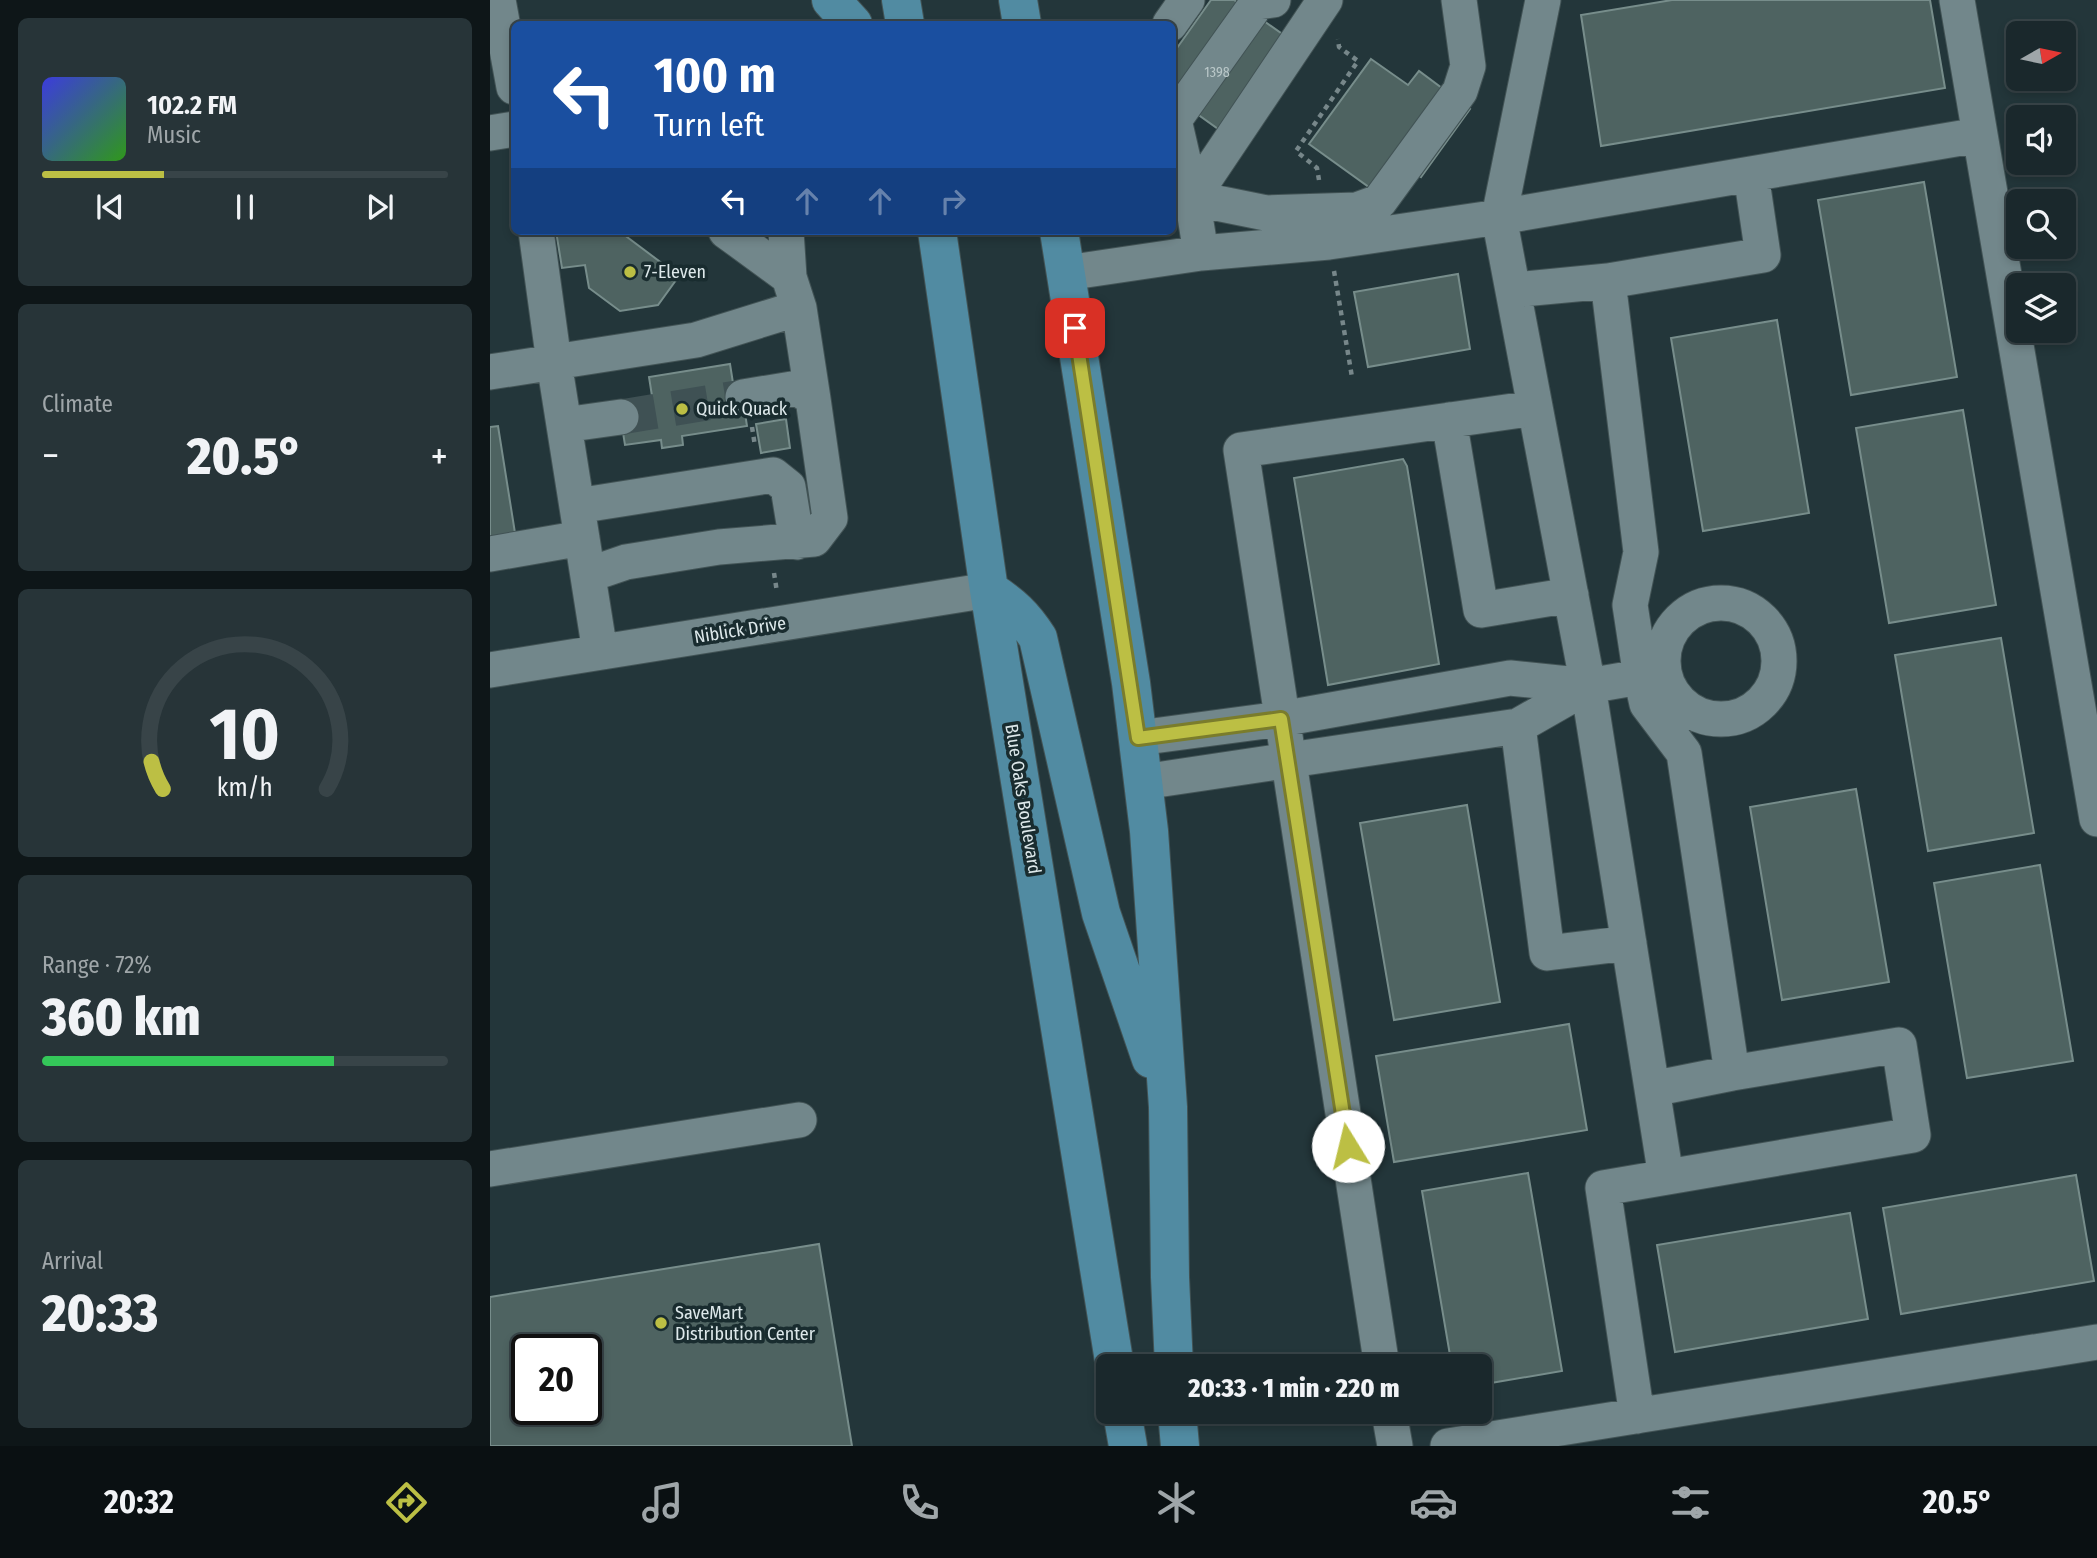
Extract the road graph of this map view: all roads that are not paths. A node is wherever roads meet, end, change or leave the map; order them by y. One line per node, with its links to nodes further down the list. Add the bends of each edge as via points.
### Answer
1 (498, 0): 15 (street)
2 (831, 0): 11 (main road)
3 (901, 0): 12 (main road)
4 (1018, 0): 13 (main road)
5 (1187, 0): 14 (street)
6 (1325, 0): 22 (street)
7 (1459, 0): 22 (street, via 1468,66 1460,91 1379,201 1357,210 1266,213)
8 (1543, 0): 23 (street)
9 (1957, 0): 20 (street)
10 (1262, 1): 16 (street)
11 (850, 21)
12 (904, 21)
13 (1022, 21)
14 (1172, 21)
15 (511, 71)
16 (1176, 115)
17 (511, 130): 19 (street)
18 (1176, 131): 22 (street)
19 (490, 133)
20 (1979, 135): 21 (street); 57 (street)
21 (1751, 174): 23 (street); 31 (street, via 1763,255)
22 (1192, 198): 29 (street)
23 (1499, 217): 29 (street, via 1329,242); 32 (street)
24 (537, 235): 34 (street)
25 (730, 235): 33 (street)
26 (787, 235): 33 (street)
27 (938, 235): 46 (main road, Blue Oaks Boulevard)
28 (1060, 235): 30 (main road)
29 (1200, 253): 30 (street)
30 (1066, 273): 54 (main road)
31 (1608, 281): 32 (street); 50 (street, via 1641,552 1630,605)
32 (1513, 290): 38 (street)
33 (794, 292): 34 (street, via 696,340); 37 (street)
34 (554, 362): 35 (street); 41 (street)
35 (490, 372)
36 (743, 397): 37 (street, via 798,388)
37 (813, 399): 43 (street, via 830,519 814,539)
38 (1535, 408): 40 (street); 47 (street)
39 (621, 417): 41 (street)
40 (1449, 420): 47 (street, via 1481,610); 52 (street, via 1241,450)
41 (564, 425): 42 (street)
42 (579, 522): 43 (street, via 773,475 788,487); 44 (street); 45 (street)
43 (797, 542): 45 (street, via 706,549 626,562)
44 (490, 554)
45 (588, 575): 48 (street)
46 (989, 590): 48 (street, Niblick Drive); 61 (main road, via 1026,618 1038,638 1101,913); 66 (main road, Blue Oaks Boulevard)
47 (1571, 596): 51 (street)
48 (600, 652): 49 (street, Niblick Drive)
49 (490, 670)
50 (1652, 675): 51 (street); 59 (street, via 1647,704 1684,753)
51 (1588, 685): 52 (street, via 1510,678); 53 (street); 58 (street)
52 (1281, 719): 54 (street); 55 (street)
53 (1518, 726): 55 (street); 58 (street, via 1547,953)
54 (1138, 738): 56 (main road)
55 (1287, 760): 56 (street); 68 (street)
56 (1143, 782): 61 (main road)
57 (2097, 819)
58 (1629, 943): 60 (street)
59 (1732, 1073): 60 (street); 64 (street, via 1899,1045 1913,1135)
60 (1652, 1088): 64 (street)
61 (1168, 1107): 67 (main road)
62 (799, 1120): 63 (street)
63 (490, 1169)
64 (1666, 1177): 69 (street, via 1603,1188)
65 (2097, 1342): 69 (street)
66 (1113, 1354)
67 (1173, 1354)
68 (1380, 1354)
69 (1637, 1416): 76 (street)
70 (1124, 1424): 73 (main road)
71 (1178, 1424): 74 (main road)
72 (1391, 1424): 75 (street)
73 (1128, 1446)
74 (1180, 1446)
75 (1395, 1446)
76 (1448, 1446)

